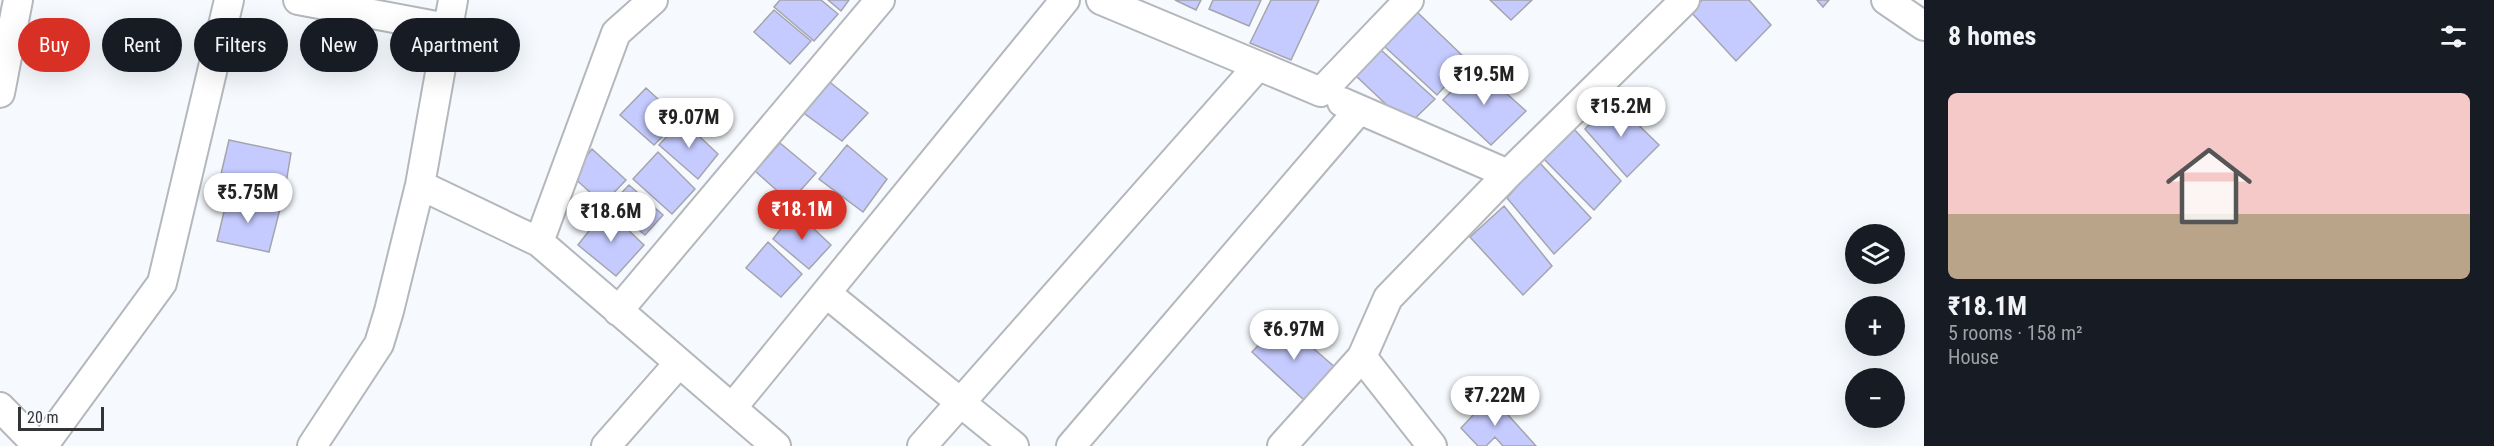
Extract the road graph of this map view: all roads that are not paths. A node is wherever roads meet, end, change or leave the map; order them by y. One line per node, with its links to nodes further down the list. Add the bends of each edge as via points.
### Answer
1 (18, 0): 18 (street)
2 (229, 0): 31 (street, via 162,283)
3 (298, 0): 12 (street)
4 (453, 0): 13 (street)
5 (653, 0): 22 (street, via 616,33)
6 (880, 0): 24 (street)
7 (1065, 0): 23 (street)
8 (1101, 0): 15 (street)
9 (1409, 0): 17 (street)
10 (1685, 0): 20 (street)
11 (1886, 0): 14 (street)
12 (394, 18)
13 (449, 18)
14 (1924, 26)
15 (1258, 66): 17 (street); 27 (street)
16 (439, 72): 21 (street)
17 (1321, 92): 19 (street)
18 (0, 93)
19 (1359, 110): 20 (street); 37 (street)
20 (1508, 174): 25 (street, via 1388,298)
21 (420, 185): 22 (street); 32 (street, via 379,344)
22 (539, 242): 24 (street)
23 (826, 293): 27 (street); 29 (street)
24 (618, 311): 26 (street)
25 (1362, 357): 38 (street); 39 (street)
26 (679, 363): 29 (street); 33 (street)
27 (962, 402): 35 (street); 36 (street)
28 (0, 408): 30 (street)
29 (732, 408): 34 (street)
30 (38, 446)
31 (43, 446)
32 (312, 446)
33 (606, 446)
34 (776, 446)
35 (922, 446)
36 (1014, 446)
37 (1071, 446)
38 (1282, 446)
39 (1432, 446)

